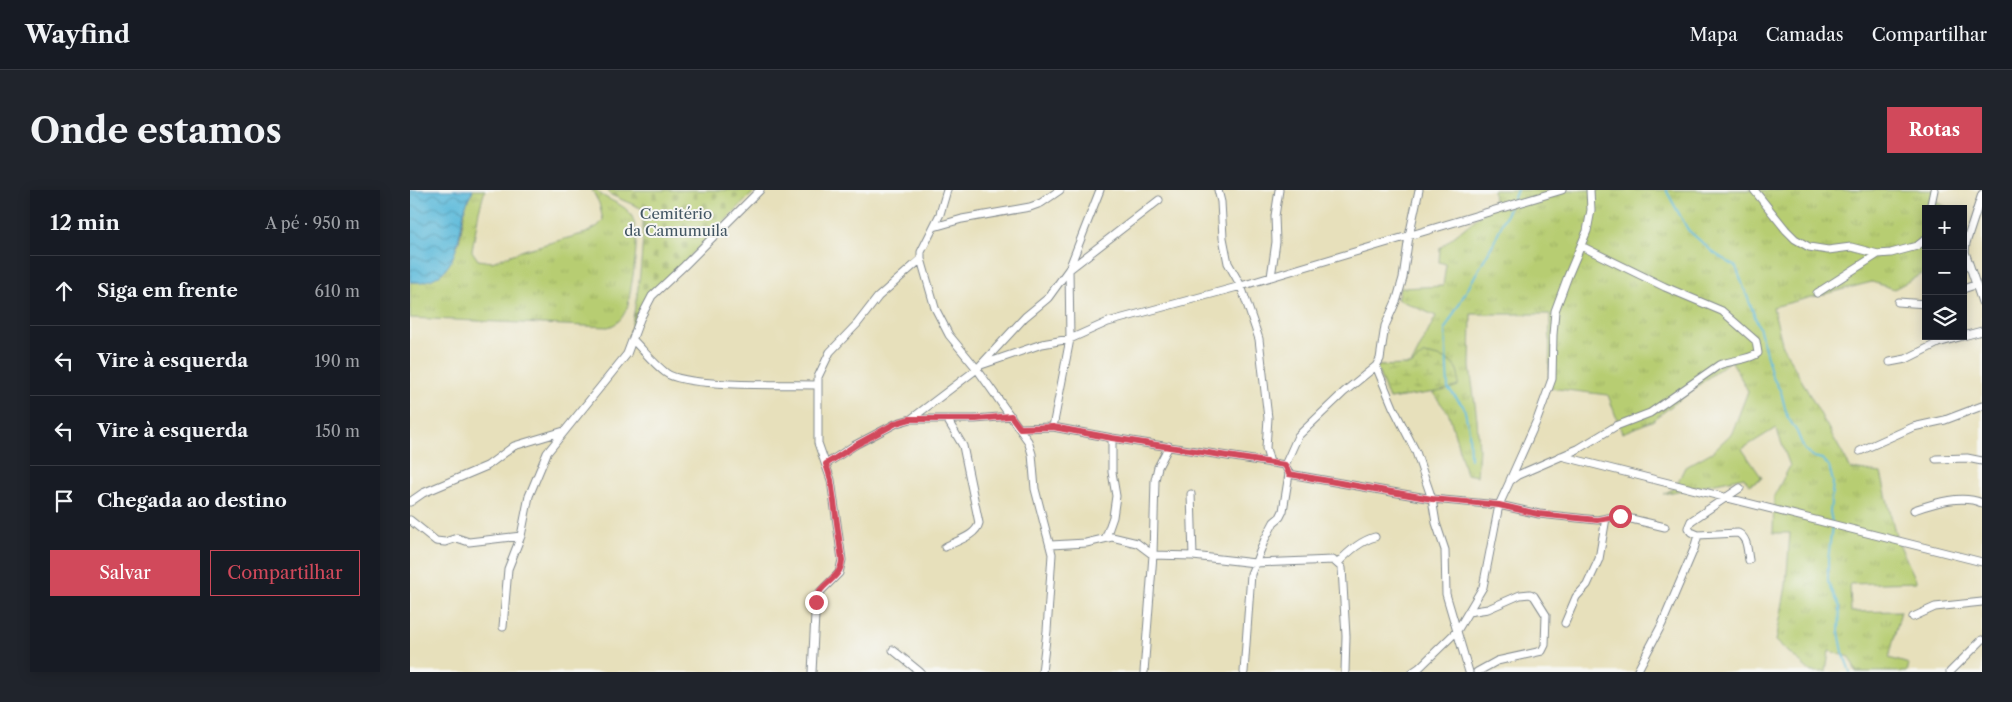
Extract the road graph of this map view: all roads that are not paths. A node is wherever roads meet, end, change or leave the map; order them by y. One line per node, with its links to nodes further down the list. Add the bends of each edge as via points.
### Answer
1 (760, 190): 34 (street, via 652,296)
2 (947, 190): 16 (street)
3 (1060, 190): 12 (street)
4 (1100, 190): 22 (street)
5 (1218, 190): 25 (street, via 1225,251)
6 (1280, 190): 23 (street)
7 (1419, 190): 17 (street)
8 (1562, 190): 17 (street)
9 (1590, 190): 19 (street, via 1591,210)
10 (1754, 190): 20 (street, via 1786,230 1809,247 1828,250 1851,247)
11 (1934, 190): 15 (street)
12 (1052, 193): 16 (street, via 1041,203 1017,211 962,219)
13 (1982, 194): 24 (street, via 1965,252)
14 (1159, 200): 22 (street)
15 (1931, 205)
16 (934, 227): 21 (street, via 921,252)
17 (1409, 236): 23 (street); 37 (street, via 1398,299 1385,326)
18 (1922, 242): 20 (street)
19 (1581, 246): 50 (street, via 1722,312 1756,341 1758,352 1753,357 1719,365 1650,413 1616,426); 57 (street, via 1556,311 1549,388)
20 (1878, 254): 27 (street)
21 (921, 259): 38 (street, via 942,324 949,336); 39 (street, via 878,297 830,352 820,372)
22 (1069, 269): 33 (street); 38 (street, via 1048,298 1025,316)
23 (1271, 277): 25 (street)
24 (1975, 284): 26 (street); 29 (street)
25 (1241, 286): 33 (street, via 1108,322); 53 (street, via 1259,339 1268,418 1266,448)
26 (1967, 287)
27 (1817, 293)
28 (1898, 302): 30 (street)
29 (1982, 302)
30 (1922, 304)
31 (1982, 331): 32 (street)
32 (1967, 335)
33 (1070, 338): 38 (street, via 1042,344); 44 (street)
34 (633, 340): 39 (street, via 666,373 686,381); 46 (street, via 627,354)
35 (1949, 340): 36 (street, via 1906,359)
36 (1890, 362)
37 (1376, 366): 55 (street, via 1298,436); 61 (street, via 1416,452)
38 (979, 367): 41 (street); 42 (street)
39 (818, 385): 54 (street, via 818,443)
40 (1982, 406): 49 (street, via 1945,420 1913,427)
41 (1011, 416): 43 (street); 45 (street)
42 (910, 419): 43 (street); 54 (street, via 888,427)
43 (947, 419): 74 (street, via 963,446 979,522 972,533)
44 (1053, 427): 45 (street); 47 (street)
45 (1020, 428): 73 (street, via 1032,454 1035,489)
46 (564, 431): 62 (street, via 514,446 488,466 423,493); 70 (street, via 547,453 528,496)
47 (1112, 438): 48 (street); 72 (street, via 1116,496)
48 (1169, 446): 53 (street); 75 (street, via 1156,473)
49 (1860, 451)
50 (1561, 456): 57 (street); 60 (street)
51 (1936, 459): 52 (street)
52 (1982, 461)
53 (1270, 463): 55 (street)
54 (826, 464): 89 (street, via 842,560 839,573 816,596)
55 (1285, 465): 56 (street)
56 (1289, 474): 61 (street); 79 (street, via 1283,511 1265,539)
57 (1510, 481): 64 (street)
58 (1740, 488): 60 (street)
59 (1192, 494): 76 (street)
60 (1726, 498): 69 (street, via 1691,521 1688,528); 78 (street)
61 (1432, 499): 64 (street); 86 (street, via 1444,550 1446,594)
62 (410, 502)
63 (1982, 503): 65 (street, via 1962,499)
64 (1499, 505): 66 (street, via 1538,514 1597,520); 82 (street, via 1484,587)
65 (1914, 510)
66 (1606, 518): 68 (street, via 1620,516); 84 (street, via 1599,559)
67 (410, 520): 70 (street, via 441,542)
68 (1665, 527)
69 (1698, 535): 77 (street, via 1738,533 1745,539); 98 (street, via 1662,624)
70 (521, 536): 85 (street, via 508,569)
71 (1375, 536): 80 (street, via 1346,553)
72 (1106, 537): 73 (street); 75 (street, via 1137,543)
73 (1051, 545): 91 (street)
74 (945, 547)
75 (1153, 555): 76 (street); 92 (street)
76 (1193, 556): 79 (street)
77 (1749, 560)
78 (1982, 562)
79 (1256, 563): 80 (street, via 1325,559); 93 (street, via 1251,574)
80 (1338, 563): 94 (street, via 1342,568)
81 (1982, 602): 83 (street, via 1935,606)
82 (1468, 612): 86 (street); 97 (street, via 1488,609 1525,593 1534,596 1546,615 1542,651 1498,662)
83 (1913, 617)
84 (1565, 623)
85 (503, 627)
86 (1457, 631): 95 (street); 96 (street)
87 (1982, 640): 99 (street)
88 (893, 650): 90 (street)
89 (812, 672)
90 (920, 672)
91 (1042, 672)
92 (1144, 672)
93 (1244, 672)
94 (1345, 672)
95 (1413, 672)
96 (1469, 672)
97 (1477, 672)
98 (1637, 672)
99 (1950, 672)

